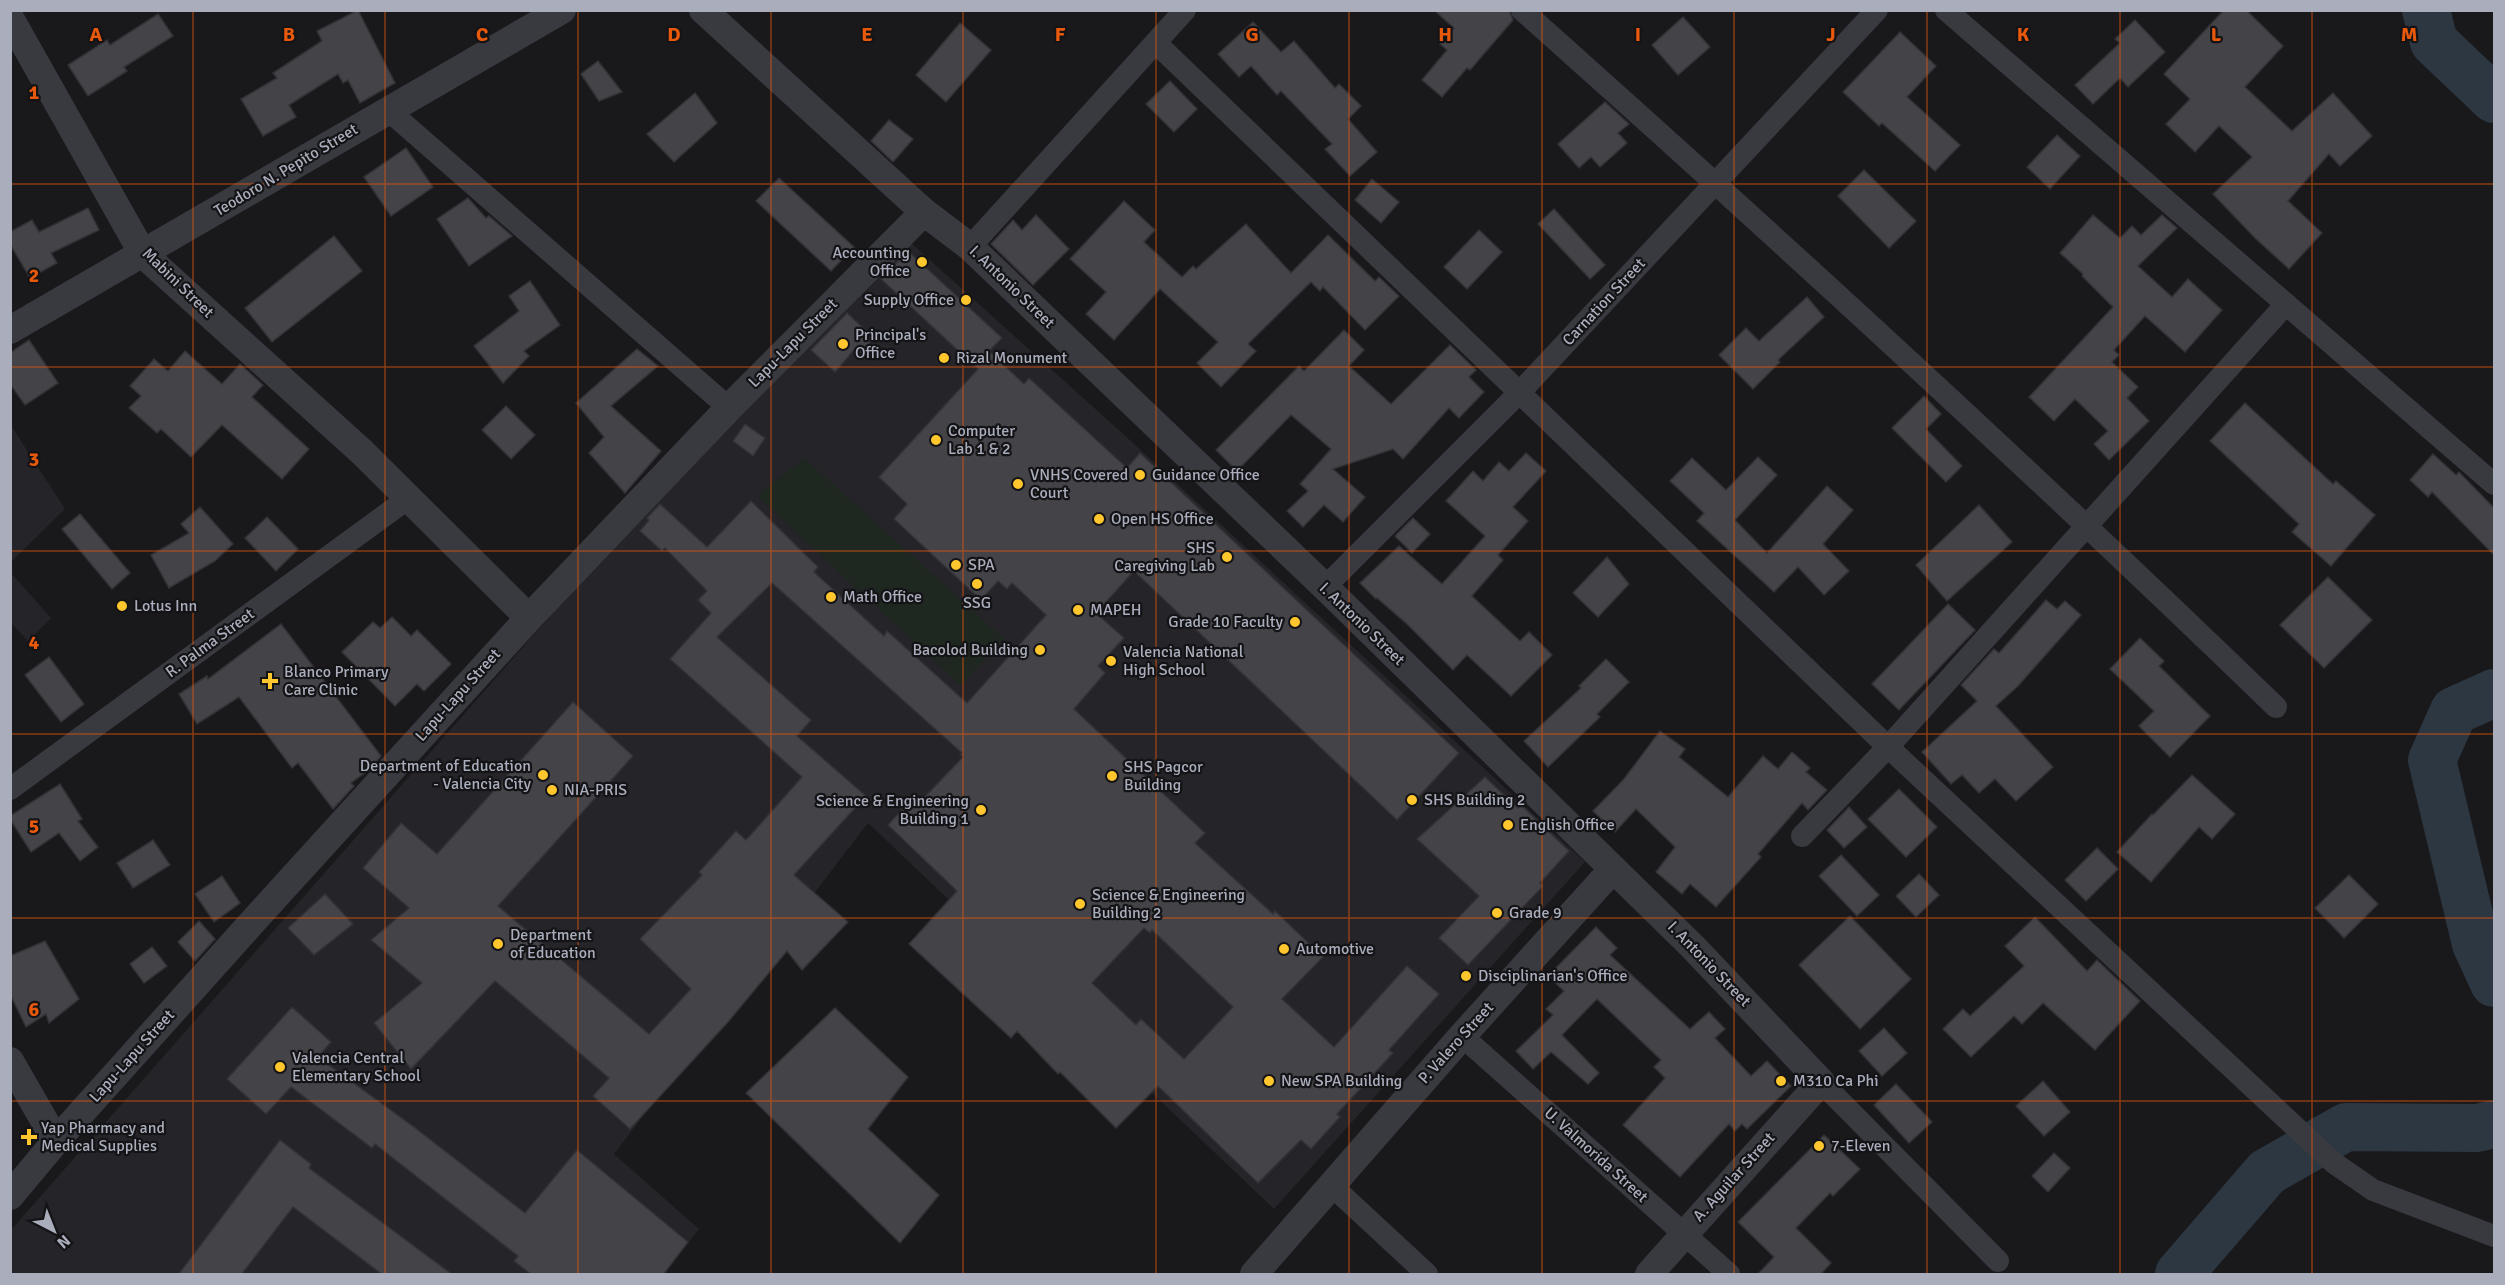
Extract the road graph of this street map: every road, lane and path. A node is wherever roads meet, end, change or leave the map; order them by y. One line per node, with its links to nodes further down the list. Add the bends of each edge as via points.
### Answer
1 (562, 10): 9 (street, Teodoro N. Pepito Street)
2 (703, 10): 11 (street, I. Antonio Street)
3 (1185, 10): 8 (street)
4 (1522, 10): 10 (street)
5 (1878, 10): 10 (street, Carnation Street)
6 (1946, 10): 14 (street)
7 (10, 18): 13 (street, Mabini Street)
8 (1157, 44): 12 (street); 16 (street)
9 (388, 110): 13 (street, Teodoro N. Pepito Street); 17 (street)
10 (1716, 183): 16 (street, Carnation Street); 20 (street)
11 (924, 212): 12 (street, I. Antonio Street); 17 (street, Lapu-Lapu Street)
12 (970, 247): 21 (street, I. Antonio Street)
13 (143, 254): 15 (street, Teodoro N. Pepito Street); 19 (street, Mabini Street)
14 (2286, 304): 18 (street); 20 (street)
15 (10, 330)
16 (1521, 391): 21 (street, Carnation Street); 24 (street)
17 (729, 408): 22 (street, Lapu-Lapu Street)
18 (2494, 484)
19 (410, 497): 22 (street, Mabini Street); 25 (street, R. Palma Street)
20 (2088, 527): 23 (street); 24 (street)
21 (1325, 587): 27 (street, I. Antonio Street)
22 (529, 618): 31 (street, Lapu-Lapu Street)
23 (2276, 706)
24 (1888, 747): 26 (street); 35 (street, via 2334,1163 2373,1191)
25 (10, 789)
26 (1802, 836)
27 (1613, 869): 28 (street, P. Valero Street); 30 (street, I. Antonio Street, via 1693,946)
28 (1462, 1036): 32 (street, P. Valero Street); 34 (street, U. Valmorida Street)
29 (10, 1061): 31 (street)
30 (1821, 1082): 34 (street, A. Aguilar Street); 36 (street, I. Antonio Street)
31 (56, 1141): 33 (street, Lapu-Lapu Street)
32 (1331, 1185): 37 (street, P. Valero Street); 38 (street)
33 (10, 1196)
34 (1683, 1233): 39 (street, A. Aguilar Street); 40 (street, U. Valmorida Street)
35 (2494, 1236)
36 (1998, 1262)
37 (1254, 1275)
38 (1427, 1275)
39 (1649, 1275)
40 (1729, 1275)

